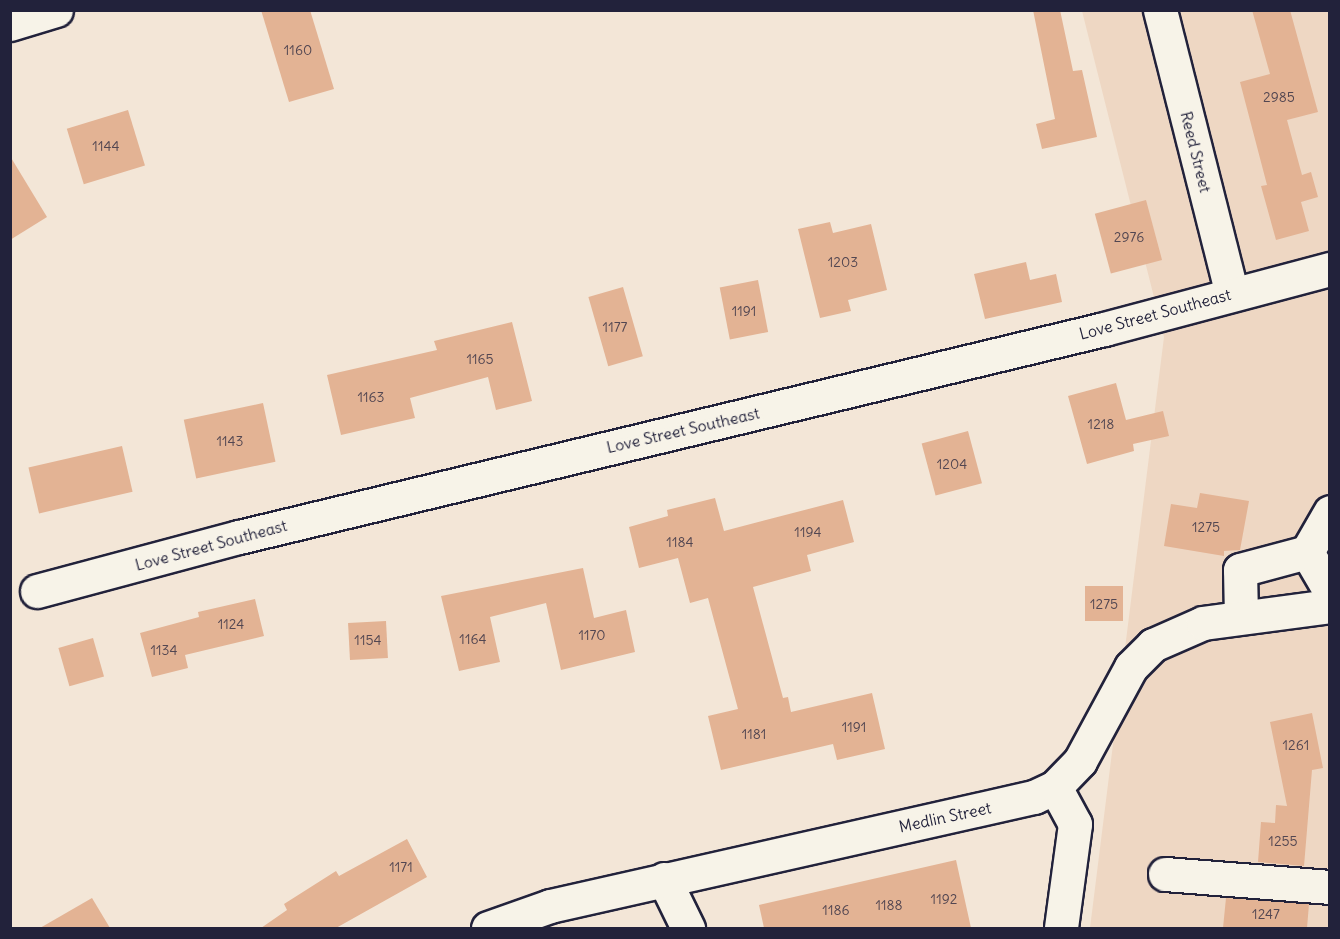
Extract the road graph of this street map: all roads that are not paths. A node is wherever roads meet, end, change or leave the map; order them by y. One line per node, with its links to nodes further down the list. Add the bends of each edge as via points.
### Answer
1 (56, 10): 3 (street)
2 (1160, 10): 5 (street, Reed Street)
3 (10, 24)
4 (1329, 269): 5 (street, Love Street Southeast)
5 (1232, 294): 8 (street, Love Street Southeast, via 967,362 239,537)
6 (1329, 512): 7 (street)
7 (1307, 552): 9 (street); 11 (street, via 1240,570)
8 (37, 591)
9 (1329, 591)
10 (1329, 606): 11 (street, Medlin Street)
11 (1241, 617): 12 (street, Medlin Street, via 1203,623 1154,645 1131,667 1080,761)
12 (1055, 787): 14 (street, Medlin Street, via 1003,805); 18 (street, via 1075,824)
13 (1165, 874): 15 (street)
14 (664, 879): 16 (street, Medlin Street, via 550,906); 17 (street)
15 (1329, 886)
16 (488, 928)
17 (688, 928)
18 (1061, 928)

